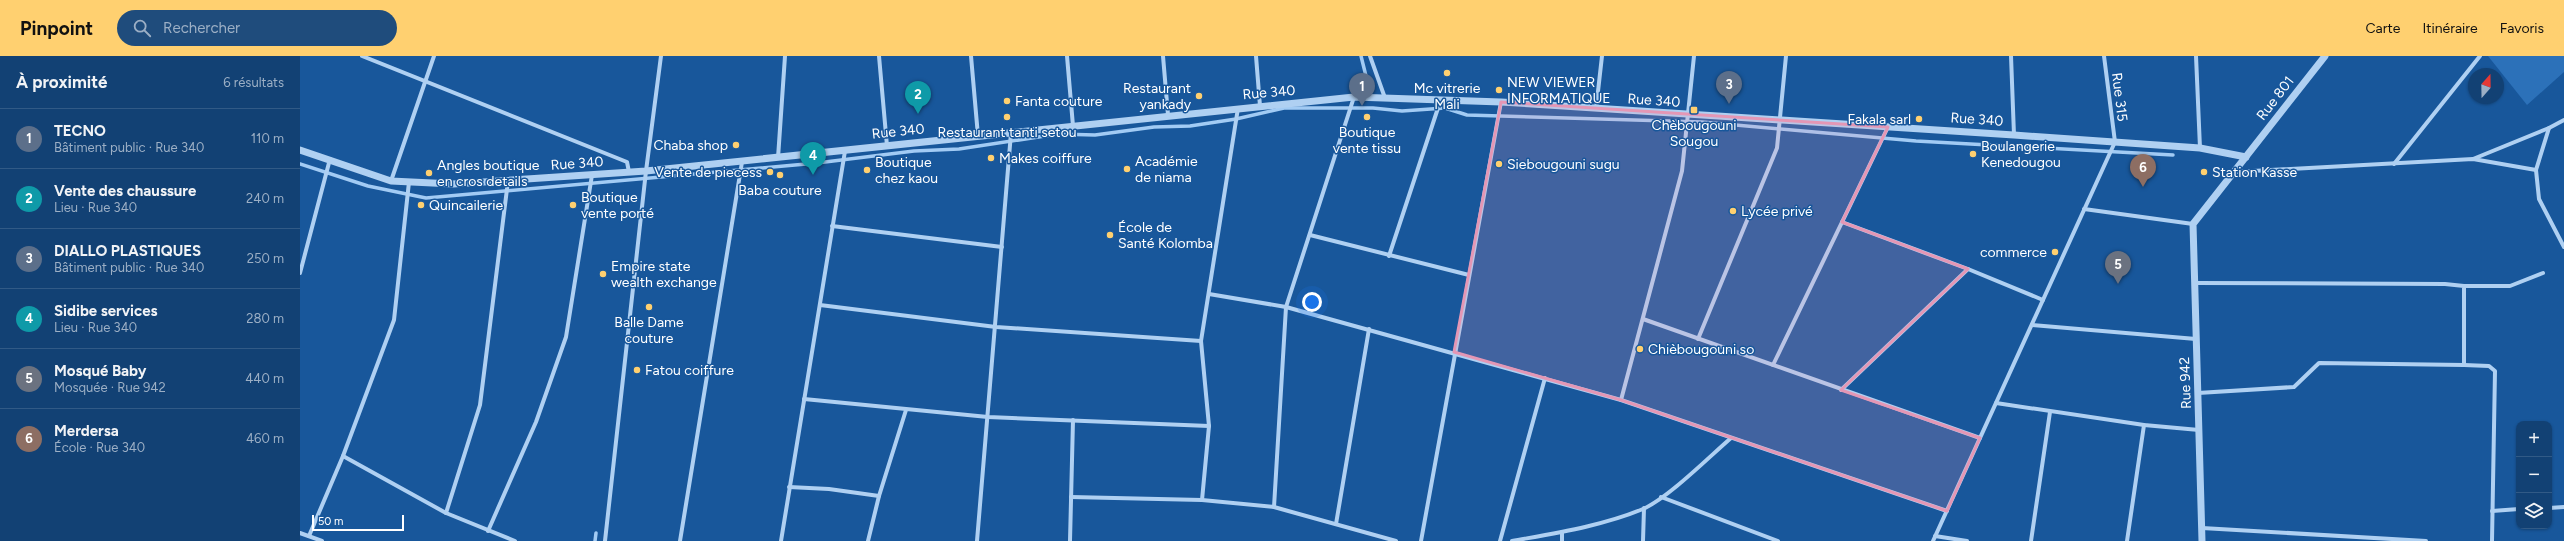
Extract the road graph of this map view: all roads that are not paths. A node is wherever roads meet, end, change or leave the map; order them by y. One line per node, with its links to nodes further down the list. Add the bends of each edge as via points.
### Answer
1 (362, 56): 19 (street)
2 (434, 56): 19 (street)
3 (661, 56): 49 (street)
4 (785, 56): 43 (street)
5 (879, 56): 38 (street)
6 (971, 56): 36 (street)
7 (1067, 56): 31 (street)
8 (1163, 56): 27 (street)
9 (1256, 56): 24 (street)
10 (1370, 56): 21 (street)
11 (1602, 56): 26 (street)
12 (1694, 56): 28 (street)
13 (1786, 56): 29 (street)
14 (2010, 56): 35 (street)
15 (2104, 56): 37 (street, Rue 315)
16 (2196, 56): 39 (street)
17 (2325, 56): 42 (street, Rue 801)
18 (2480, 56): 47 (street)
19 (425, 79): 50 (street, via 626,162); 53 (street)
20 (1354, 97): 21 (street, Rue 340); 24 (street, Rue 340); 60 (street)
21 (1385, 98): 22 (street, Rue 340)
22 (1441, 99): 23 (street, Rue 340); 63 (street)
23 (1502, 102): 26 (street, Rue 340); 67 (street)
24 (1260, 106): 25 (street, Rue 340)
25 (1238, 108): 27 (street, Rue 340); 70 (street)
26 (1596, 109): 28 (street, Rue 340)
27 (1168, 115): 31 (street, Rue 340)
28 (1690, 115): 29 (street, Rue 340); 74 (street, via 1682,171)
29 (1780, 119): 32 (street, Rue 340); 78 (street, via 1777,148)
30 (2564, 120): 33 (street)
31 (1073, 126): 34 (street, Rue 340)
32 (1888, 127): 35 (street, Rue 340); 57 (street)
33 (2549, 128): 45 (street); 48 (street)
34 (1011, 132): 36 (street, Rue 340); 62 (street)
35 (2014, 135): 37 (street, Rue 340)
36 (978, 136): 38 (street, Rue 340)
37 (2115, 142): 39 (street, Rue 340); 56 (street)
38 (887, 146): 41 (street, Rue 340)
39 (2200, 148): 42 (street, Rue 340)
40 (300, 150): 44 (street, Rue 340)
41 (845, 151): 43 (street, Rue 340); 59 (street)
42 (2246, 157): 51 (street, Rue 801)
43 (778, 158): 46 (street, Rue 340)
44 (330, 159): 53 (street, Rue 340); 65 (street)
45 (2473, 160): 47 (street); 48 (street)
46 (742, 162): 49 (street, Rue 340); 123 (street)
47 (2394, 164): 51 (street)
48 (2536, 170): 61 (street, via 2539,199)
49 (646, 171): 50 (street, Rue 340); 122 (street)
50 (629, 172): 52 (street, Rue 340)
51 (2235, 172): 58 (street, Rue 801)
52 (592, 175): 54 (street, Rue 340); 115 (street, via 566,337 536,422)
53 (391, 181): 55 (street, Rue 340)
54 (508, 181): 55 (street, Rue 340, via 453,184); 112 (street, via 480,404)
55 (409, 182): 99 (street, via 394,320)
56 (2084, 209): 58 (street); 71 (street)
57 (1842, 222): 64 (street); 83 (street)
58 (2193, 224): 68 (street, Rue 942)
59 (832, 226): 62 (street); 72 (street)
60 (1310, 235): 63 (street); 73 (street)
61 (2564, 246)
62 (1002, 247): 76 (street)
63 (1389, 256): 67 (street)
64 (1968, 269): 71 (street); 85 (street)
65 (300, 272)
66 (2542, 273): 69 (street, via 2510,286)
67 (1469, 275): 81 (street)
68 (2195, 283): 69 (street); 79 (street, Rue 942)
69 (2464, 286): 82 (street)
70 (1209, 294): 73 (street); 80 (street)
71 (2043, 300): 75 (street)
72 (820, 305): 76 (street); 87 (street)
73 (1286, 307): 77 (street); 105 (street)
74 (1643, 319): 78 (street); 88 (street)
75 (2032, 325): 79 (street); 89 (street)
76 (996, 327): 80 (street); 92 (street)
77 (1369, 329): 81 (street); 113 (street)
78 (1698, 339): 83 (street)
79 (2196, 339): 86 (street, Rue 942)
80 (1202, 342): 95 (street)
81 (1454, 352): 84 (street); 129 (street)
82 (2464, 365): 86 (street, via 2319,363 2294,387); 111 (street, via 2489,366 2495,371)
83 (1773, 366): 85 (street)
84 (1545, 378): 88 (street); 130 (street)
85 (1842, 390): 98 (street)
86 (2198, 393): 96 (street, Rue 942)
87 (804, 399): 90 (street); 100 (street)
88 (1621, 400): 97 (street)
89 (1996, 404): 91 (street); 98 (street)
90 (906, 410): 92 (street); 101 (street)
91 (2050, 412): 94 (street); 137 (street)
92 (988, 417): 93 (street); 126 (street)
93 (1073, 420): 95 (street); 102 (street)
94 (2144, 425): 96 (street); 138 (street)
95 (1209, 426): 104 (street)
96 (2199, 430): 114 (street, Rue 942)
97 (1731, 438): 103 (street); 110 (street)
98 (1980, 438): 110 (street)
99 (344, 456): 112 (street); 118 (street)
100 (789, 486): 101 (street); 124 (street)
101 (879, 496): 125 (street)
102 (1071, 497): 104 (street); 127 (street)
103 (1661, 497): 107 (street); 134 (street)
104 (1202, 500): 105 (street)
105 (1274, 507): 113 (street)
106 (2564, 507): 108 (street)
107 (1644, 508): 116 (street); 133 (street)
108 (2552, 508)
109 (2516, 509): 111 (street)
110 (1946, 511): 119 (street)
111 (2492, 511): 141 (street)
112 (446, 513): 115 (street)
113 (1336, 524): 128 (street)
114 (2202, 528): 139 (street, Rue 942); 140 (street)
115 (488, 531): 121 (street)
116 (1562, 532): 131 (street); 132 (street)
117 (300, 533): 118 (street)
118 (309, 536): 120 (street)
119 (1935, 536): 135 (street); 136 (street)
120 (322, 541)
121 (515, 541)
122 (606, 541)
123 (680, 541)
124 (781, 541)
125 (868, 541)
126 (977, 541)
127 (1070, 541)
128 (1396, 541)
129 (1421, 541)
130 (1500, 541)
131 (1512, 541)
132 (1562, 541)
133 (1643, 541)
134 (1778, 541)
135 (1933, 541)
136 (1967, 541)
137 (2030, 541)
138 (2127, 541)
139 (2202, 541)
140 (2426, 541)
141 (2492, 541)

